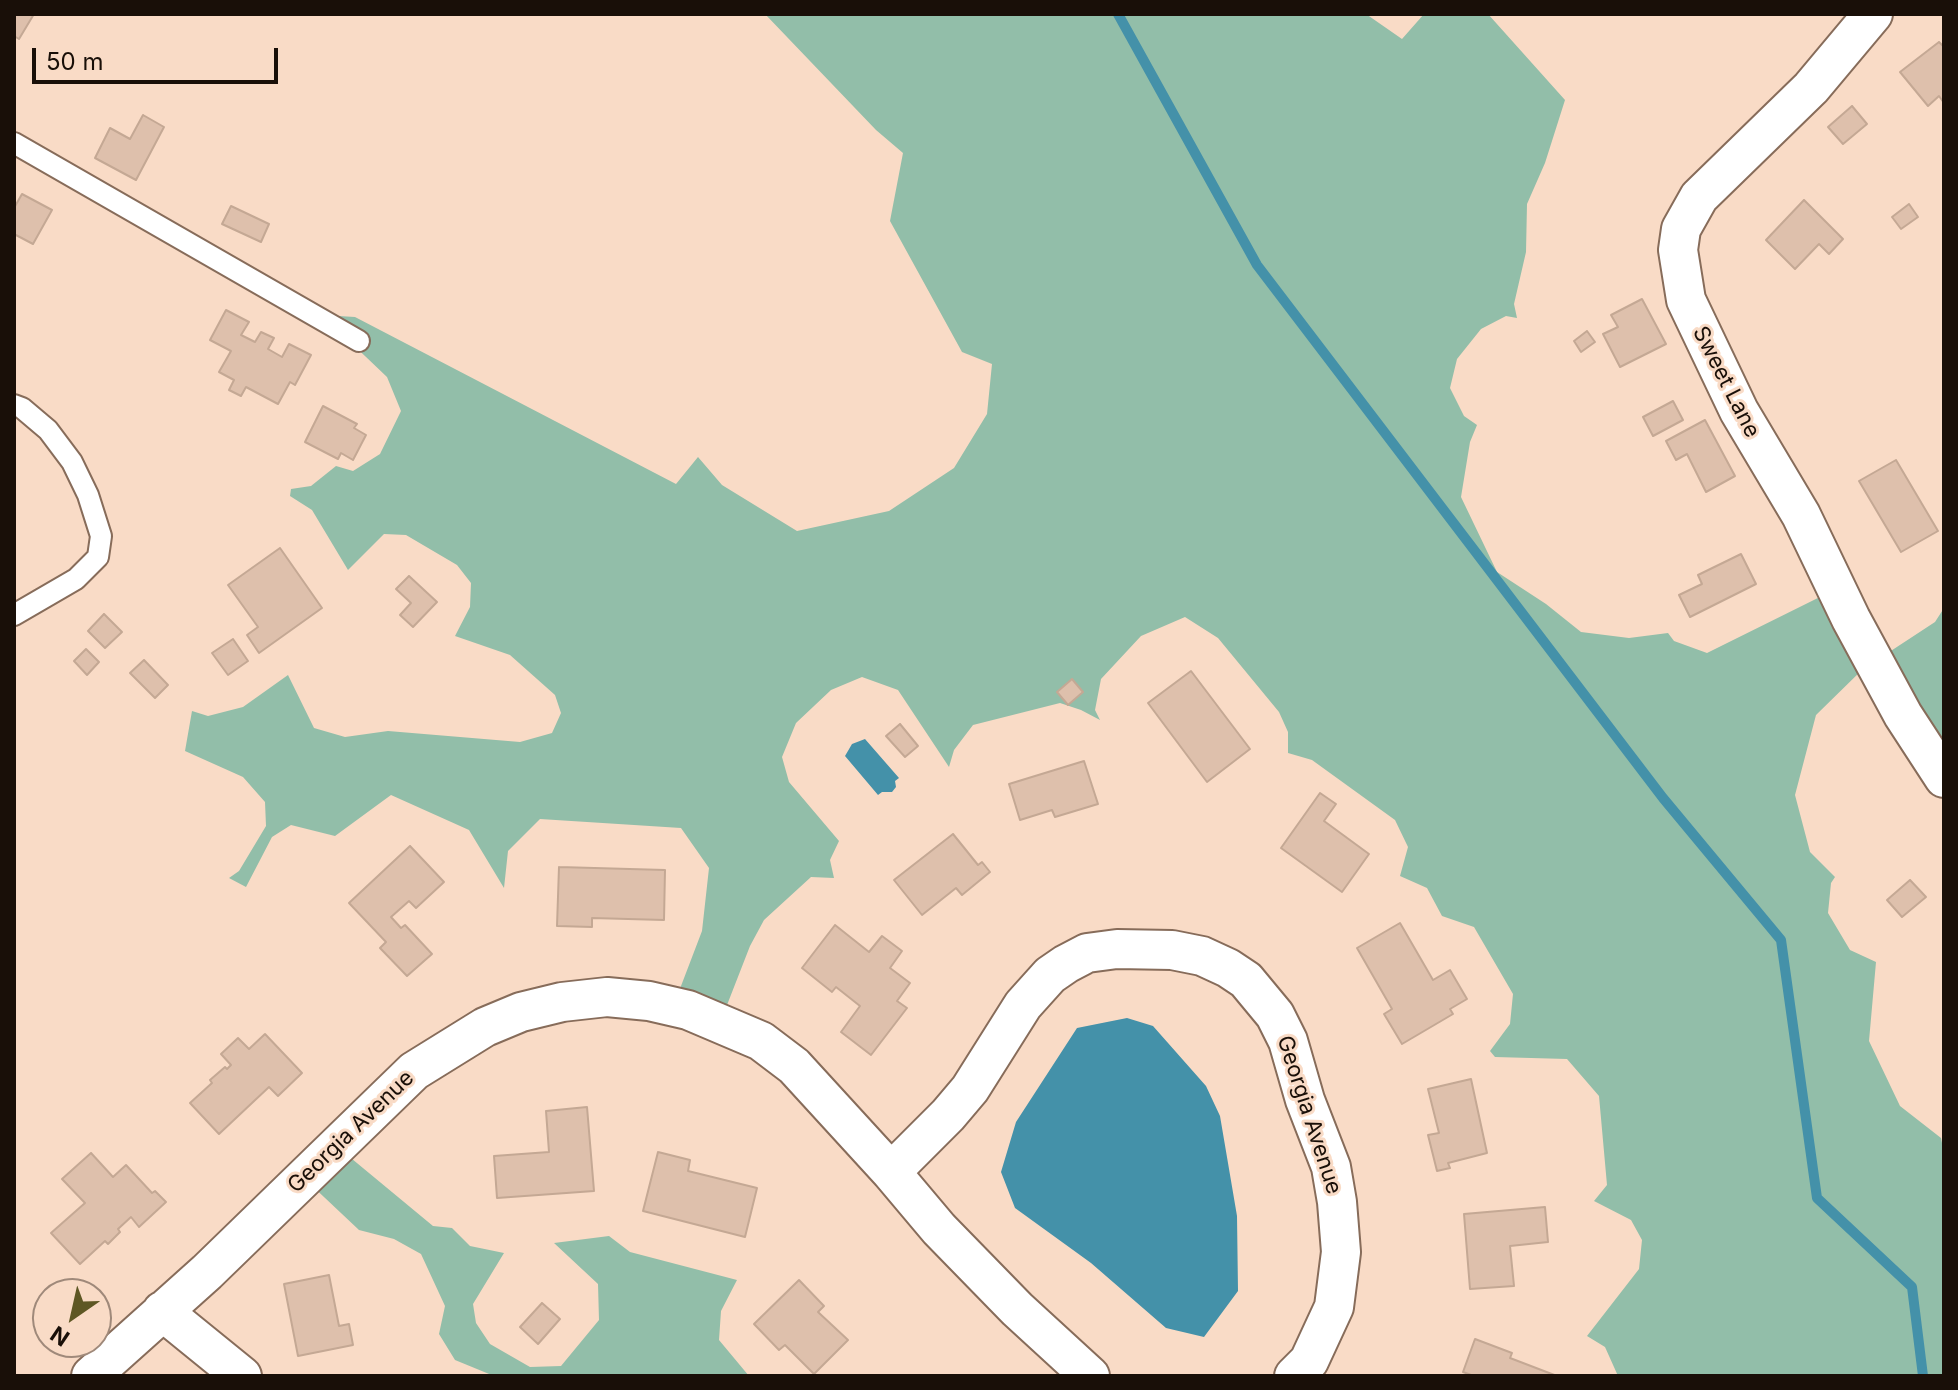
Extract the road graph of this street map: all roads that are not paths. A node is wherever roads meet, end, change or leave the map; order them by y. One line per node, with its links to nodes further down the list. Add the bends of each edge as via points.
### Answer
1 (1873, 14): 6 (street, Sweet Lane, via 1811,88 1699,197 1681,229 1678,250 1686,300 1732,398 1801,515 1896,701)
2 (14, 143): 3 (lane)
3 (359, 341)
4 (14, 405): 5 (lane, via 48,430 72,462 101,536 98,557 76,579)
5 (14, 615)
6 (1944, 778)
7 (891, 1172): 8 (street, Georgia Avenue, via 794,1066 761,1041 688,1010 649,1001 607,997 562,1002 485,1027 414,1071); 11 (street, Georgia Avenue, via 1017,1309); 12 (street, Georgia Avenue, via 948,1115 1023,1005 1066,964 1087,953 1117,949 1172,950 1228,968 1266,1004 1288,1041 1331,1167 1337,1202 1341,1252 1334,1307 1309,1361)
8 (162, 1311): 9 (street, Georgia Avenue); 10 (street)
9 (91, 1376)
10 (242, 1376)
11 (1090, 1376)
12 (1294, 1376)

